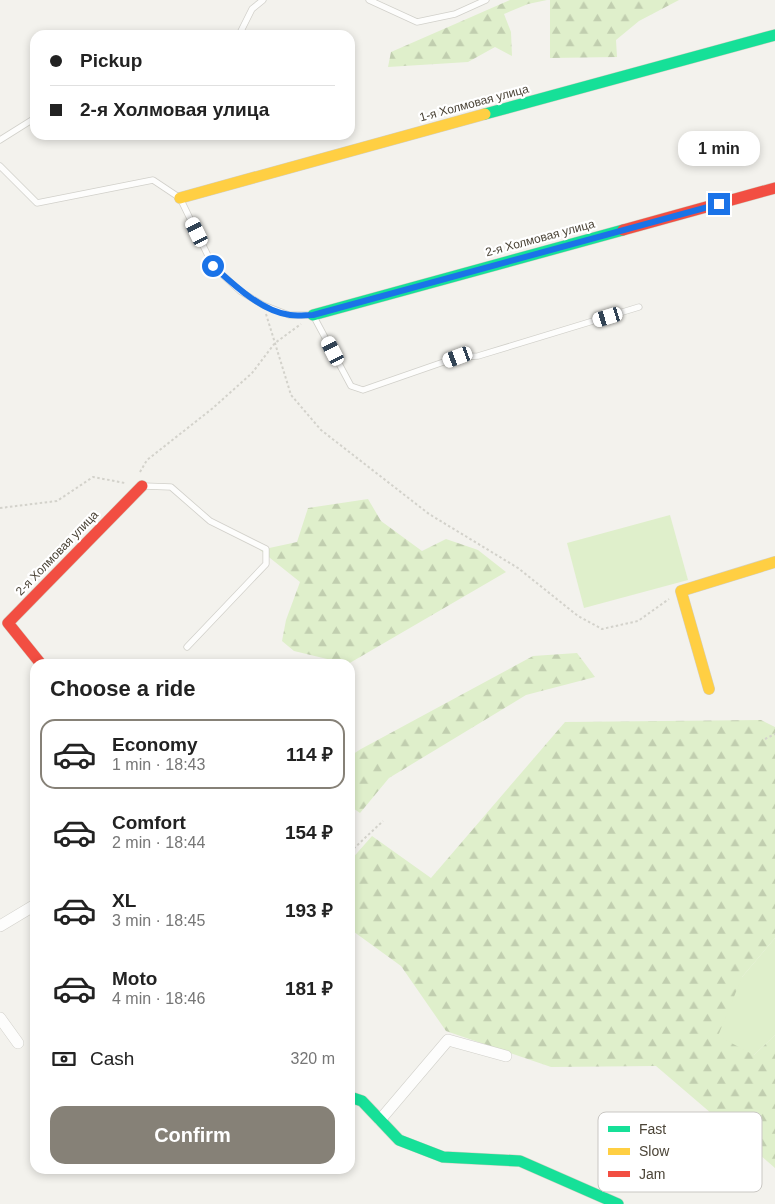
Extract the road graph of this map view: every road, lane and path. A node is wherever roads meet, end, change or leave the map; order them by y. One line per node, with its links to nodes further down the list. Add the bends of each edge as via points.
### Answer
1 (263, 0): 4 (lane, via 252,9)
2 (369, 0): 3 (lane, via 418,22 455,14)
3 (486, 0)
4 (242, 30)
5 (775, 35): 10 (street, 1-я Холмовая улица)
6 (30, 121): 7 (lane)
7 (0, 140)
8 (0, 166): 10 (lane, via 37,203 154,180)
9 (775, 188): 13 (street, 2-я Холмовая улица)
10 (180, 198): 11 (lane, via 213,266 240,291)
11 (263, 305): 13 (lane, via 289,315); 14 (path)
12 (639, 307): 13 (lane, via 478,356 458,357 363,390 351,386)
13 (313, 315): 14 (path)
14 (275, 343): 15 (path, via 252,373 147,460); 18 (path, via 291,395 321,430 429,514 518,568 578,616 602,630 638,621)
15 (139, 481): 16 (path, via 93,477 57,501); 19 (lane, via 171,487 210,521 266,550 266,564); 20 (street, 2-я Холмовая улица, via 8,623)
16 (0, 508)
17 (775, 562): 18 (street)
18 (681, 591): 21 (street)
19 (187, 647)
20 (36, 659)
21 (708, 689)
22 (775, 734): 23 (path)
23 (764, 740)
24 (383, 821): 25 (path)
25 (355, 847)
26 (30, 908): 27 (street)
27 (0, 926)
28 (0, 1018): 29 (street)
29 (18, 1043)
30 (506, 1056): 32 (street, via 448,1040)
31 (355, 1099): 32 (street, via 362,1101)
32 (380, 1120): 33 (street, via 399,1140 442,1157 520,1161)
33 (618, 1204)

